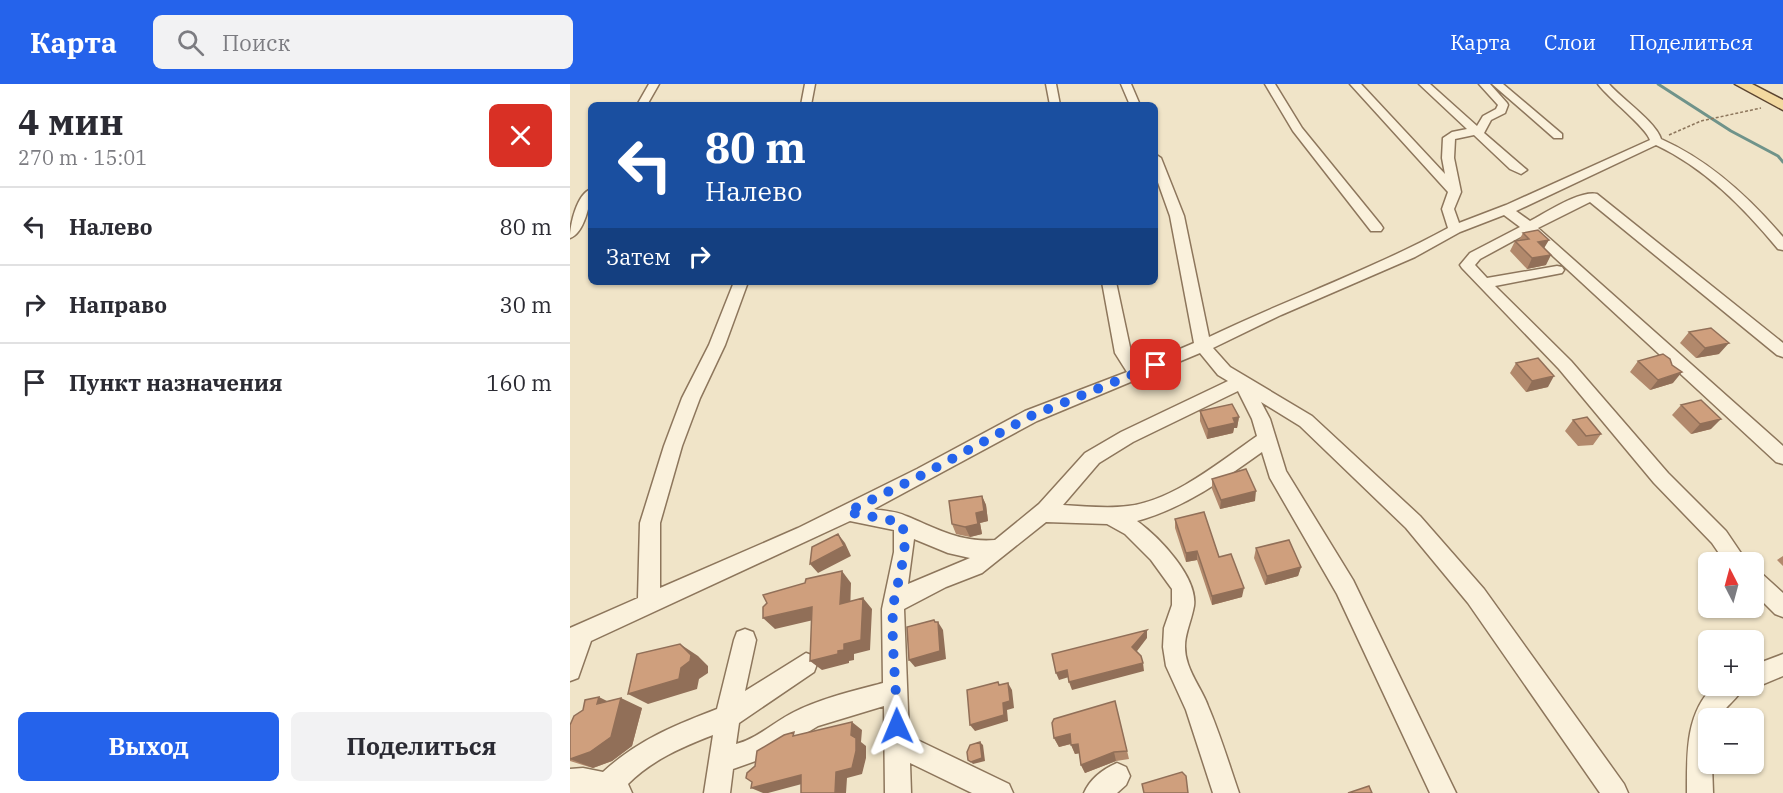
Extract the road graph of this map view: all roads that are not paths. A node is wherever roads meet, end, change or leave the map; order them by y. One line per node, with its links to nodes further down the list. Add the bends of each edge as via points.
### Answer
1 (654, 84): 12 (street)
2 (810, 84): 13 (street)
3 (1051, 84): 14 (street)
4 (1126, 84): 15 (street)
5 (1270, 84): 26 (street, via 1297,129)
6 (1355, 84): 22 (street)
7 (1424, 84): 17 (street)
8 (1484, 84): 17 (street, via 1503,105)
9 (1497, 84): 18 (street)
10 (1603, 84): 19 (street, via 1653,131)
11 (1742, 84): 16 (main road)
12 (644, 102)
13 (807, 102)
14 (1054, 102)
15 (1134, 102)
16 (1779, 102)
17 (1477, 132): 21 (street); 22 (street, via 1449,138 1448,158)
18 (1558, 136)
19 (1656, 141): 24 (street); 29 (street, via 1676,148 1714,178 1764,222)
20 (1158, 166): 34 (street, via 1177,216)
21 (1521, 170)
22 (1455, 192): 27 (street, via 1448,209)
23 (588, 199): 28 (street)
24 (1506, 210): 25 (street); 27 (street)
25 (1530, 227): 31 (street, via 1475,256 1467,265); 35 (street, via 1592,197); 39 (street)
26 (1376, 228)
27 (1455, 229): 34 (street, via 1410,254 1276,310)
28 (570, 234)
29 (1783, 246)
30 (1557, 270): 31 (street)
31 (1485, 283): 45 (street, via 1565,365)
32 (740, 285): 48 (street, via 691,398 650,523)
33 (1110, 285): 36 (street, via 1124,353)
34 (1203, 346): 36 (street); 37 (street, via 1224,370)
35 (1783, 351)
36 (1137, 374): 40 (street, via 1031,416)
37 (1242, 382): 38 (street, via 1261,419); 41 (street, via 1092,458); 70 (street, via 1306,421 1413,522 1476,596)
38 (1266, 439): 42 (street, via 1172,501 1137,513); 69 (street, via 1278,473 1346,587)
39 (1783, 457)
40 (847, 512): 43 (street); 48 (street)
41 (1040, 514): 42 (street); 44 (street)
42 (1110, 516): 68 (street, via 1132,528 1182,586 1183,605 1175,628 1177,666 1197,707)
43 (900, 522): 44 (street, via 928,537 970,550); 47 (street, via 904,529 904,552)
44 (1000, 548): 47 (street, via 975,566)
45 (1730, 552)
46 (1764, 589): 49 (street)
47 (895, 601): 56 (street)
48 (649, 604): 50 (street)
49 (1783, 607)
50 (576, 636): 54 (street)
51 (745, 640): 58 (street)
52 (806, 664): 58 (street)
53 (1783, 665): 55 (street)
54 (570, 670)
55 (1764, 672)
56 (896, 691): 59 (street); 60 (street, via 811,716 757,750 737,758)
57 (1718, 696): 71 (street, via 1700,739)
58 (727, 717): 60 (street); 63 (street, via 666,741 627,767)
59 (898, 744): 65 (street); 66 (street)
60 (721, 758): 64 (street)
61 (1117, 776): 67 (street)
62 (570, 782): 63 (street, via 598,782)
63 (608, 791)
64 (717, 793)
65 (897, 793)
66 (1000, 793)
67 (1097, 793)
68 (1226, 793)
69 (1443, 793)
70 (1615, 793)
71 (1700, 793)

